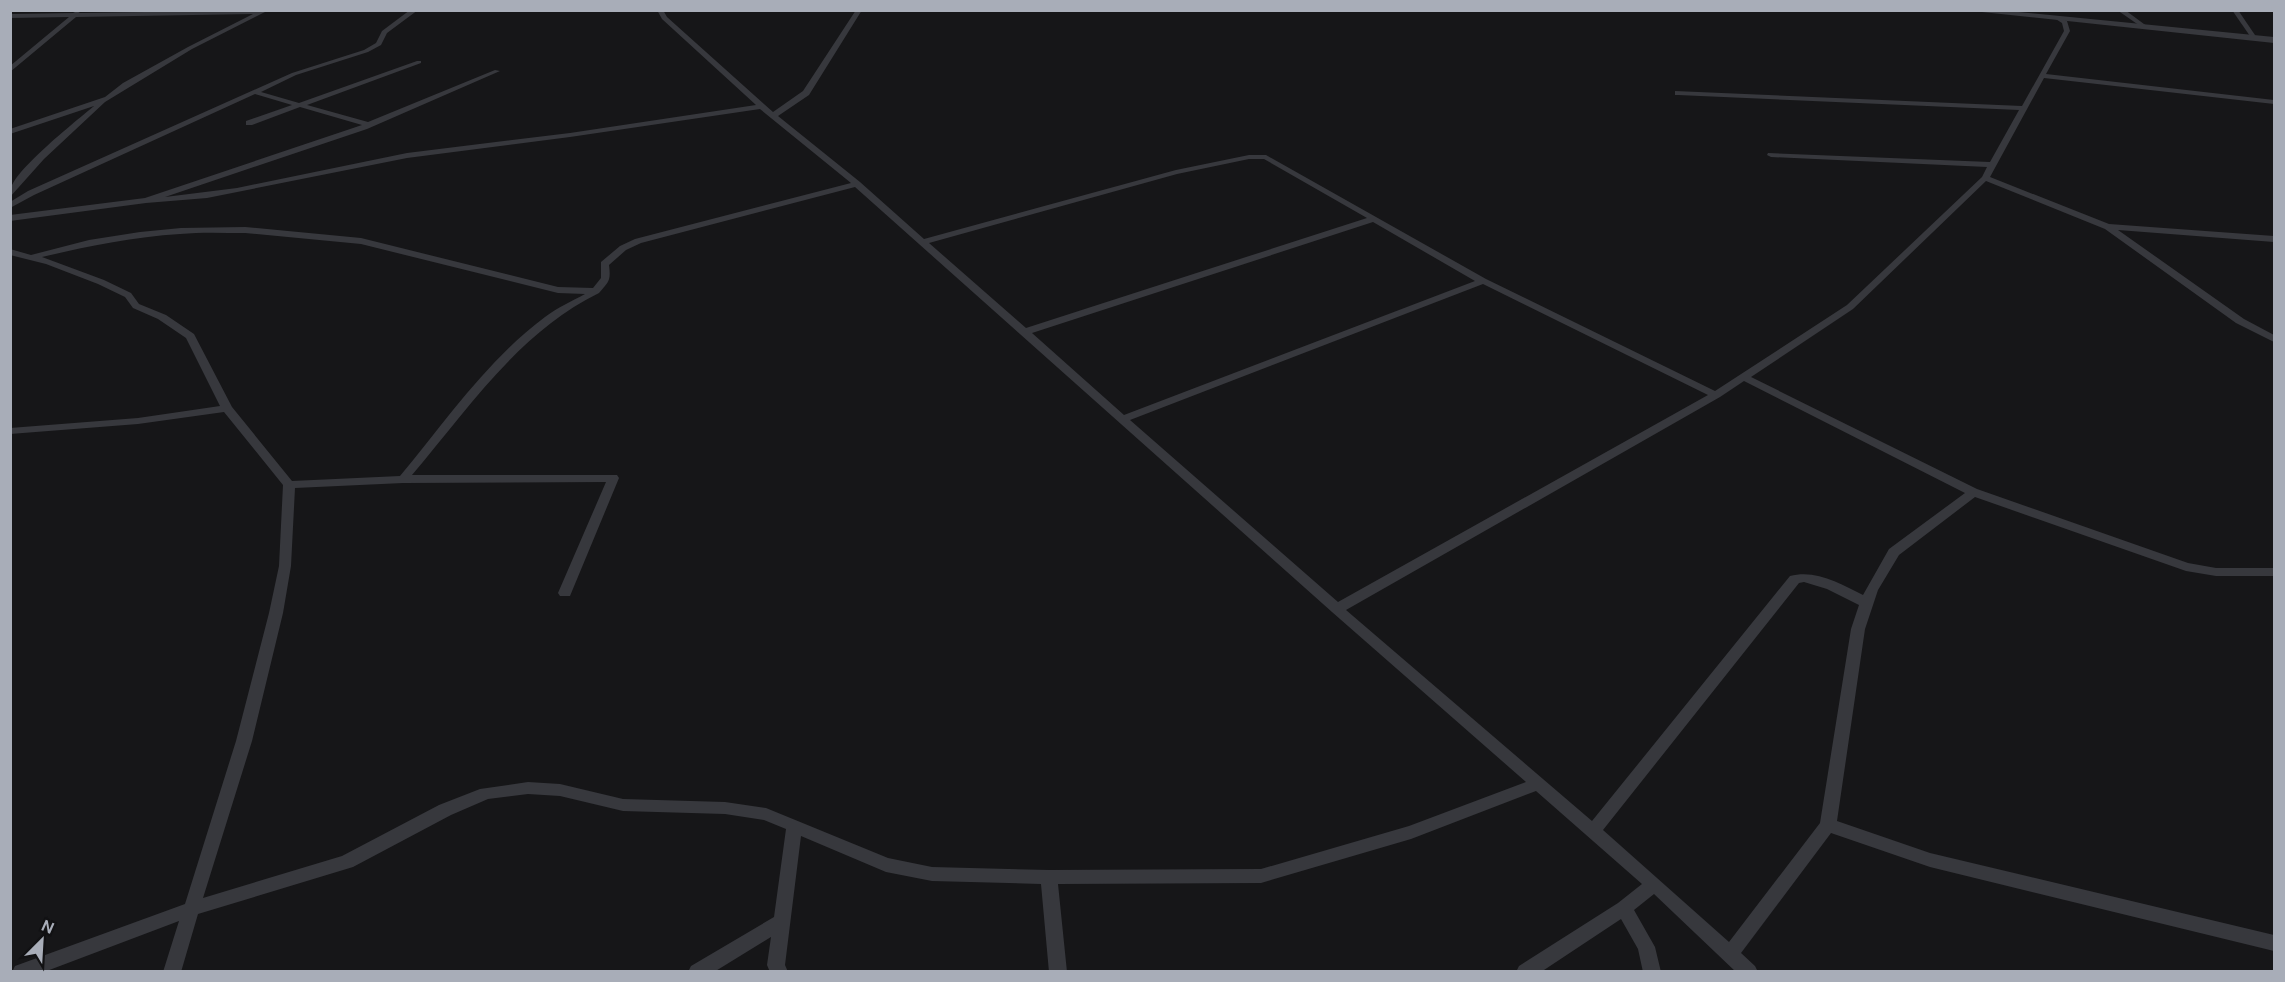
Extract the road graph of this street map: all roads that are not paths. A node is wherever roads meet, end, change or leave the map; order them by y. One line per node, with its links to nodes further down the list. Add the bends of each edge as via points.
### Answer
1 (273, 10): 9 (street)
2 (415, 10): 23 (street, via 384,32 379,45)
3 (660, 10): 29 (street, via 664,18)
4 (854, 10): 29 (street, via 810,80 799,92)
5 (859, 10): 29 (street, via 806,93)
6 (1967, 10): 12 (street)
7 (2120, 10): 16 (street)
8 (2235, 10): 17 (street)
9 (265, 11): 10 (street); 25 (street, via 190,48)
10 (78, 12): 13 (street); 20 (street)
11 (2092, 12): 12 (street); 14 (street); 15 (street)
12 (1998, 13): 14 (street)
13 (10, 16)
14 (2064, 20): 15 (street); 22 (street, via 2067,31)
15 (2107, 23): 16 (street)
16 (2145, 27): 17 (street)
17 (2254, 38): 18 (street)
18 (2274, 40)
19 (419, 62): 27 (street)
20 (10, 70)
21 (497, 71): 31 (street)
22 (2042, 76): 26 (street); 28 (street)
23 (254, 92): 27 (street); 39 (street)
24 (1678, 93): 28 (street)
25 (108, 99): 32 (street); 37 (street, via 64,135)
26 (2274, 102)
27 (299, 105): 30 (street); 31 (street)
28 (2024, 108): 34 (street)
29 (768, 111): 36 (street); 38 (street, via 462,147 217,193)
30 (249, 123)
31 (369, 125): 38 (street)
32 (10, 132)
33 (1771, 155): 34 (street)
34 (1992, 165): 35 (street)
35 (1984, 178): 42 (street); 51 (street, via 1850,308)
36 (857, 184): 44 (street); 48 (street, via 630,245 604,264 606,278)
37 (10, 195)
38 (146, 200): 40 (street)
39 (10, 206)
40 (10, 218)
41 (1373, 219): 44 (street, via 1273,161 1256,156 1176,172); 47 (street); 49 (street)
42 (2108, 227): 43 (street); 50 (street, via 2240,321)
43 (2274, 239)
44 (922, 242): 49 (street)
45 (10, 252): 46 (street)
46 (32, 258): 48 (street, via 140,235 245,230 361,241 558,290); 53 (street, via 128,295 136,306 162,317 190,336)
47 (1483, 281): 52 (street); 54 (street)
48 (596, 291): 56 (street, via 539,326 502,363)
49 (1025, 332): 54 (street)
50 (2274, 339)
51 (1744, 377): 52 (street); 58 (street)
52 (1716, 396): 62 (street)
53 (227, 408): 55 (street, via 138,421); 57 (street)
54 (1123, 419): 62 (street)
55 (10, 431)
56 (403, 479): 57 (street); 60 (street, via 613,478)
57 (289, 485): 70 (street, via 285,566 276,613 244,741)
58 (1973, 492): 59 (street, via 2186,567 2216,572); 61 (street, via 1894,552)
59 (2274, 572)
60 (565, 593)
61 (1867, 603): 64 (street, via 1858,629); 66 (street, via 1804,576 1795,579)
62 (1337, 609): 63 (street)
63 (1538, 784): 66 (street); 67 (street, via 1411,832 1261,876)
64 (1828, 825): 72 (street, via 1930,860); 73 (street)
65 (794, 826): 67 (street, via 886,866 932,874); 70 (street, via 766,814 725,808 622,806 560,790 528,788 486,793 445,810 347,862); 71 (street)
66 (1593, 831): 68 (street)
67 (1049, 878): 78 (street)
68 (1654, 884): 69 (street); 73 (street)
69 (1624, 908): 79 (street); 80 (street, via 1646,948)
70 (192, 909): 74 (street); 75 (street)
71 (782, 921): 76 (street); 77 (street, via 776,965)
72 (2274, 943)
73 (1730, 954): 81 (street)
74 (21, 972)
75 (172, 972)
76 (697, 972)
77 (779, 972)
78 (1058, 972)
79 (1525, 972)
80 (1652, 972)
81 (1749, 972)

